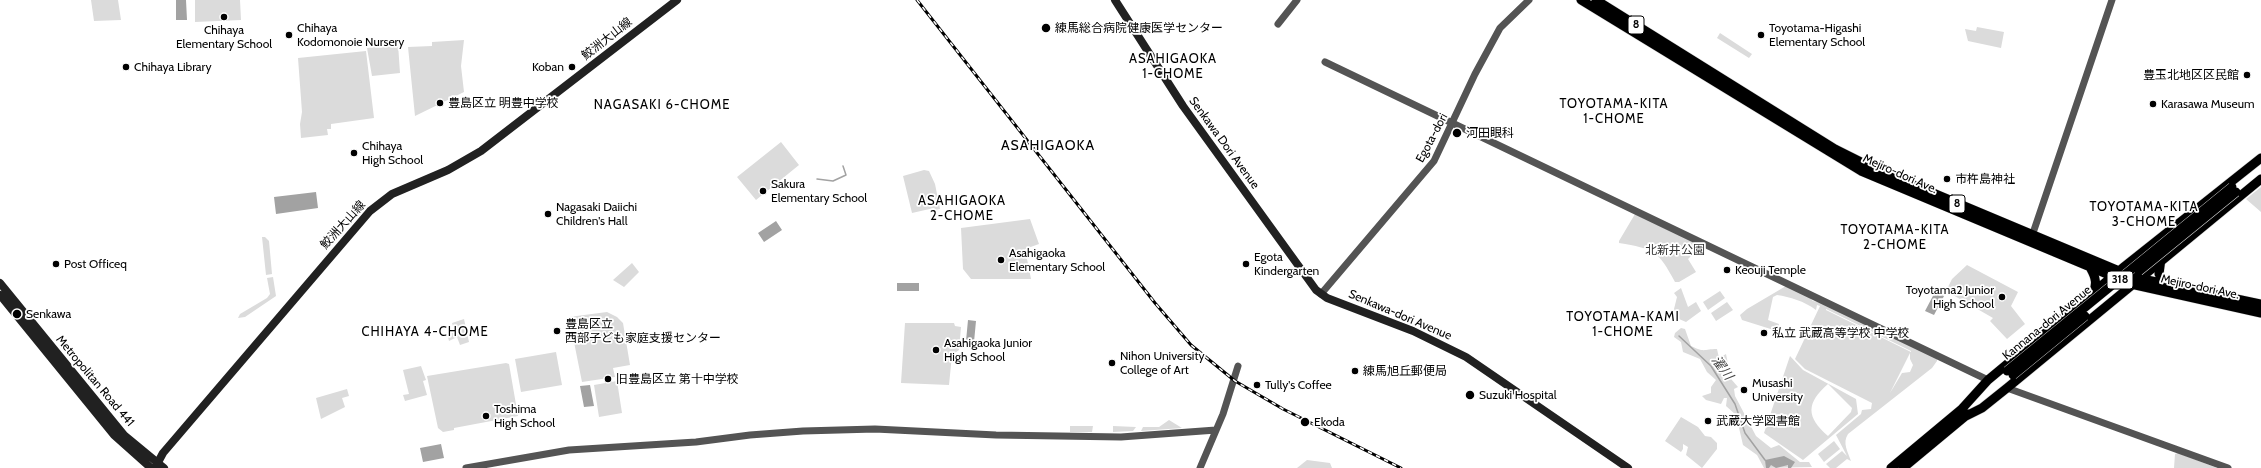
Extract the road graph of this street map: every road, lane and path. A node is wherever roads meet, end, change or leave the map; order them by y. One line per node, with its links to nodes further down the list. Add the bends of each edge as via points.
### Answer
1 (677, 0): 36 (main road, 鮫洲大山線, via 481,151 448,170 392,194 370,211 168,448)
2 (1115, 0): 26 (main road, Senkawa Dori Avenue, via 1183,106 1308,282)
3 (1297, 0): 8 (street)
4 (1529, 0): 10 (street, Egota-dori, via 1505,20 1500,28)
5 (1581, 0): 18 (main road, Mejiro-dori Ave. / 8, via 1854,167)
6 (1596, 0): 16 (main road, Mejiro-dori Ave. / 8, via 1842,152)
7 (2112, 0): 16 (street)
8 (1278, 24)
9 (1324, 62): 10 (street)
10 (1453, 122): 26 (street, Egota-dori, via 1428,169); 32 (street)
11 (2261, 158): 19 (main road)
12 (2261, 163): 15 (main road, 318)
13 (2261, 173): 15 (main road, 318)
14 (2261, 179): 17 (main road)
15 (2234, 190): 34 (main road, Kannana-dori Avenue / 318, bridge)
16 (2032, 236): 19 (main road, Mejiro-dori Ave. / 8)
17 (2162, 259): 21 (main road); 24 (main road, via 2159,274)
18 (2091, 269): 20 (main road, Mejiro-dori Ave. / 8); 25 (main road, via 2096,280)
19 (2119, 271): 20 (main road); 21 (main road, Mejiro-dori Ave. / 8)
20 (2112, 277): 23 (main road, Mejiro-dori Ave. / 8); 25 (main road)
21 (2139, 278): 23 (main road); 24 (main road, Mejiro-dori Ave. / 8)
22 (0, 283): 36 (main road, Metropolitan Road 441, via 107,416)
23 (2131, 284): 28 (main road); 30 (main road, Mejiro-dori Ave. / 8)
24 (2166, 284): 29 (main road, Mejiro-dori Ave. / 8)
25 (2095, 292): 28 (main road); 32 (main road)
26 (1321, 294): 40 (main road, Senkawa-dori Avenue, via 1413,331 1466,357)
27 (0, 295): 36 (main road, Metropolitan Road 441, via 114,435)
28 (2109, 304): 33 (main road)
29 (2261, 304)
30 (2261, 313)
31 (1238, 366): 35 (street)
32 (1988, 380): 34 (main road)
33 (2007, 388): 34 (main road, via 1982,408); 41 (street)
34 (1962, 415): 37 (main road, Kannana-dori Avenue / 318)
35 (1216, 430): 38 (street, via 1121,437 996,435 875,429 803,431 696,442 569,450); 39 (street)
36 (157, 467)
37 (1895, 467)
38 (466, 468)
39 (1200, 468)
40 (1628, 468)
41 (2228, 468)

